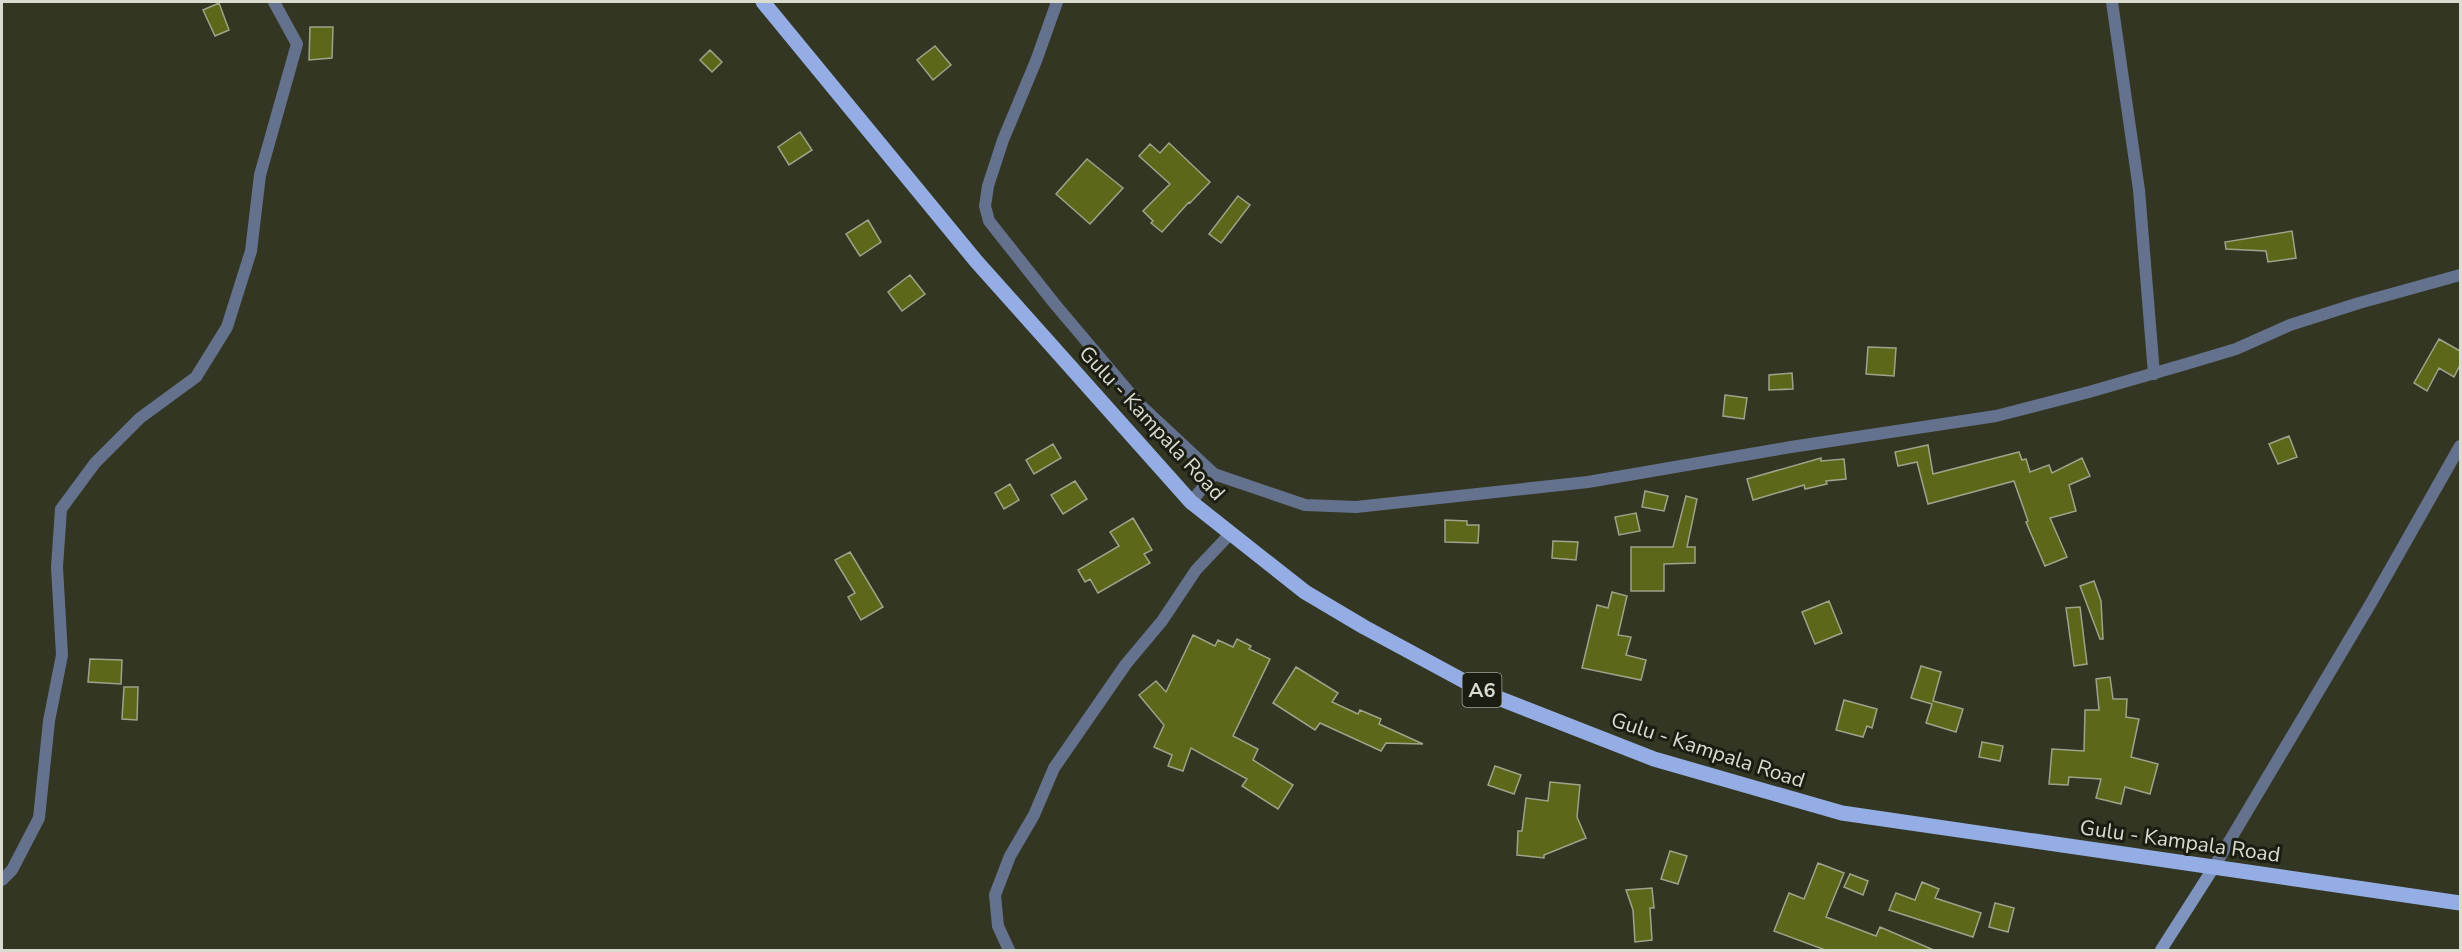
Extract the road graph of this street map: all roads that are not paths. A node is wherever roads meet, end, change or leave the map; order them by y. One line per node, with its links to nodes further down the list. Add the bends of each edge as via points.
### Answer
1 (274, 2): 12 (street, via 297,44 260,176 250,251 227,327 196,376 133,425 95,463 61,509 57,567 62,655 49,721 39,818 12,870)
2 (763, 2): 9 (main road, Gulu - Kampala Road / A6, via 976,261)
3 (1057, 2): 8 (street, via 1003,140 984,206 989,221 1140,405)
4 (2112, 2): 6 (street, via 2139,190)
5 (2460, 275): 6 (street, via 2290,325 2236,349)
6 (2154, 374): 8 (street, via 1996,416 1588,482 1356,507 1305,505)
7 (2460, 446): 11 (street)
8 (1214, 474): 9 (street)
9 (1191, 502): 10 (main road, Gulu - Kampala Road / A6)
10 (1231, 533): 11 (main road, Gulu - Kampala Road / A6, via 1305,592 1426,661 1488,694 1654,759 1842,813); 14 (street, via 1196,570 1054,768 995,895 998,926)
11 (2214, 867): 13 (main road, Gulu - Kampala Road / A6); 15 (street)
12 (2, 880)
13 (2460, 903)
14 (1009, 951)
15 (2161, 951)

